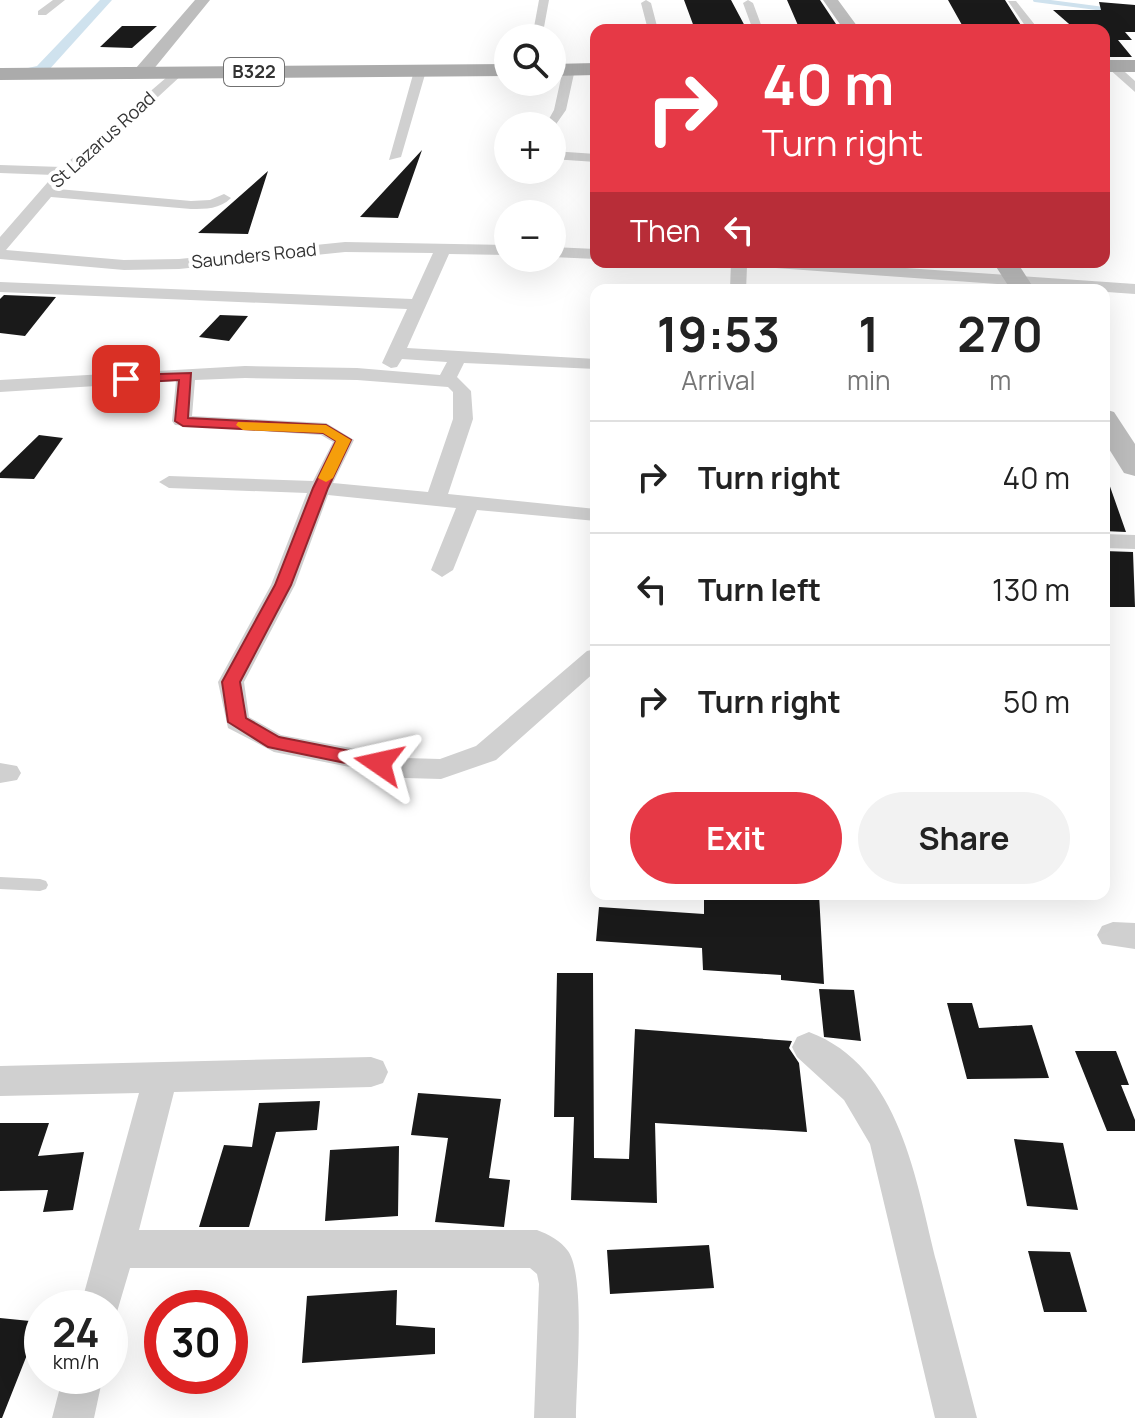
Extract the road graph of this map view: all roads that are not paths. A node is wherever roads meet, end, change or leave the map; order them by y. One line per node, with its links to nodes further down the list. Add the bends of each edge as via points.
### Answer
1 (60, 0): 8 (street)
2 (203, 0): 21 (street)
3 (544, 0): 9 (street)
4 (830, 0): 12 (street)
5 (646, 3): 10 (street)
6 (748, 3): 11 (street)
7 (1012, 3): 13 (street)
8 (42, 13)
9 (540, 24)
10 (651, 24)
11 (756, 24)
12 (848, 24)
13 (1029, 24)
14 (1110, 66): 15 (main road)
15 (1135, 66)
16 (1110, 68): 24 (street)
17 (566, 69): 18 (main road)
18 (590, 69)
19 (494, 70): 20 (main road, B322)
20 (420, 71): 22 (main road, B322); 26 (street)
21 (142, 72): 22 (main road, B322); 23 (main road, B322)
22 (178, 73): 29 (street, St Lazarus Road)
23 (0, 74)
24 (1135, 88)
25 (566, 156): 27 (street)
26 (394, 157)
27 (590, 158)
28 (0, 169): 29 (street)
29 (65, 171): 30 (street, St Lazarus Road)
30 (47, 192): 31 (street, via 191,205); 33 (street, St Lazarus Road)
31 (224, 198)
32 (0, 215): 33 (street)
33 (25, 216): 34 (street, St Lazarus Road)
34 (0, 247)
35 (444, 247): 36 (street, Saunders Road); 38 (street, Saunders Road, via 345,247 124,265); 46 (street)
36 (494, 249)
37 (566, 253): 39 (street)
38 (0, 254)
39 (590, 254)
40 (856, 268): 41 (street)
41 (1014, 277): 42 (street)
42 (1085, 284)
43 (0, 287): 46 (street)
44 (1110, 287): 45 (street)
45 (1135, 289)
46 (419, 304): 47 (street, via 393,358)
47 (458, 357): 48 (street); 50 (street)
48 (590, 364)
49 (186, 376): 50 (street, via 357,374); 51 (street); 55 (street, via 182,421 326,429 344,440)
50 (446, 381): 56 (street, via 462,391 463,419)
51 (0, 386)
52 (1110, 427): 53 (street)
53 (1135, 467)
54 (169, 482): 55 (street)
55 (320, 488): 56 (street); 62 (street, via 283,585 231,682 237,722 274,743 405,768 441,769 486,753)
56 (436, 500): 57 (street)
57 (470, 501): 58 (street); 61 (street)
58 (590, 514)
59 (1110, 541): 60 (street)
60 (1135, 542)
61 (442, 570)
62 (590, 662)
63 (0, 883): 64 (lane)
64 (40, 885)
65 (809, 1047): 74 (street, via 872,1105 888,1144)
66 (371, 1072): 67 (street)
67 (160, 1078): 68 (street); 69 (street)
68 (0, 1081)
69 (116, 1249): 70 (street); 73 (street, via 537,1249 554,1264 558,1284)
70 (105, 1290)
71 (79, 1394): 72 (street)
72 (73, 1418)
73 (555, 1418)
74 (956, 1418)

